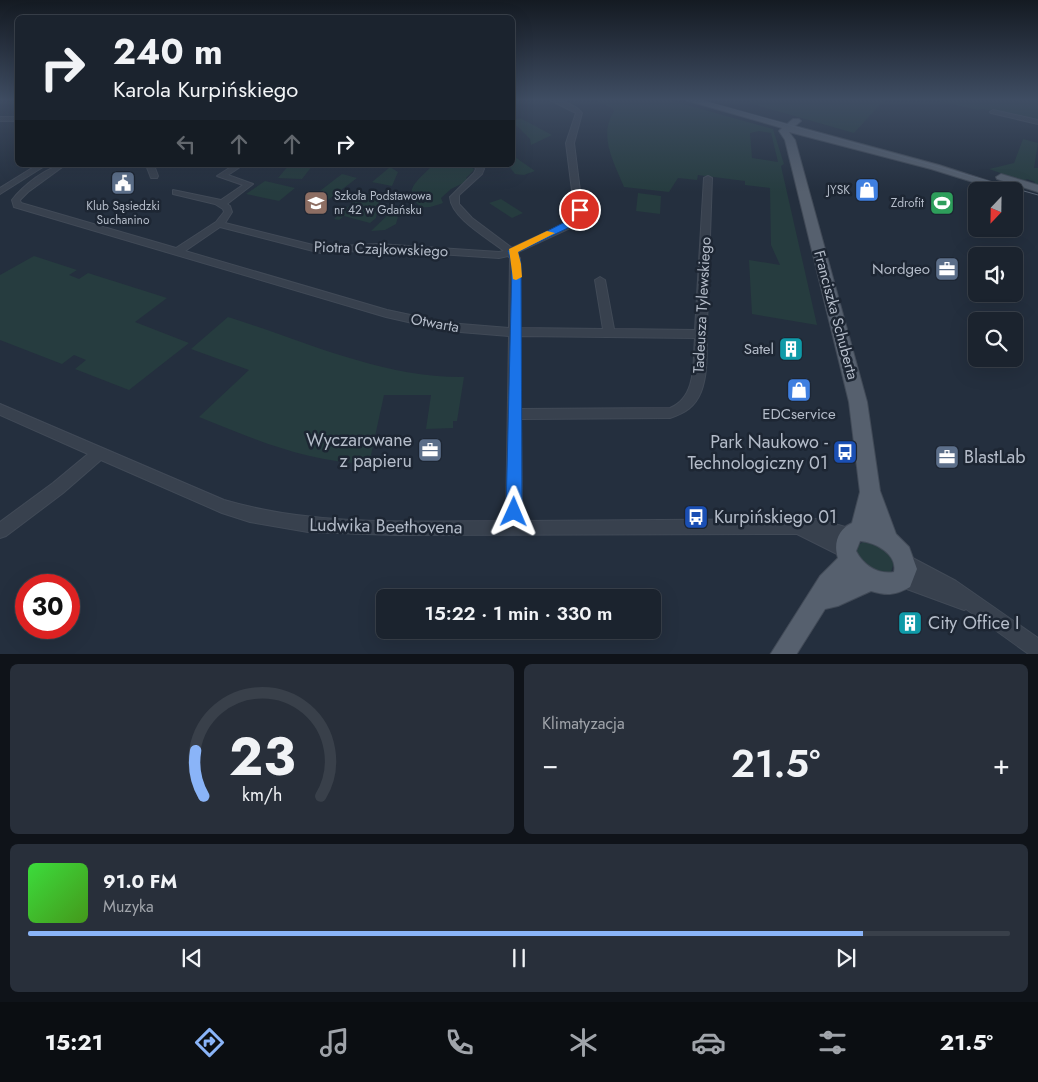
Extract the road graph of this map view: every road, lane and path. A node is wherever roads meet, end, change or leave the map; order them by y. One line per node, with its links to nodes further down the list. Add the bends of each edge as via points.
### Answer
1 (573, 131): 22 (street, Piotra Czajkowskiego, via 570,149 579,215 567,226)
2 (792, 131): 6 (main road, Franciszka Schuberta)
3 (807, 131): 5 (main road)
4 (818, 131): 15 (main road, via 978,170)
5 (818, 135): 6 (main road); 14 (main road)
6 (790, 140): 31 (main road, Franciszka Schuberta, via 858,402)
7 (39, 167): 16 (street)
8 (58, 167): 23 (street, Otwarta, via 25,190 16,200 17,205)
9 (151, 167): 12 (street)
10 (236, 167): 20 (street, via 221,176 249,184)
11 (479, 167): 22 (street, via 480,172 455,195 454,204 487,234)
12 (154, 176)
13 (708, 178): 27 (street, Tadeusza Tylewskiego)
14 (982, 182)
15 (1038, 189)
16 (0, 192)
17 (176, 192): 20 (street)
18 (1023, 195): 19 (main road)
19 (1038, 200)
20 (220, 204): 21 (street, via 228,212)
21 (219, 224): 22 (street, Piotra Czajkowskiego, via 321,250 378,247 499,255); 23 (street)
22 (512, 251): 25 (street, via 516,264)
23 (176, 252): 25 (street, Otwarta, via 386,313 448,327)
24 (600, 280): 26 (street)
25 (516, 333): 26 (street, Otwarta); 29 (street)
26 (609, 333): 27 (street, Otwarta)
27 (702, 334): 29 (street, Tadeusza Tylewskiego, via 698,384 690,402 678,411)
28 (0, 409): 30 (street, Ludwika Beethovena)
29 (515, 414): 32 (street)
30 (99, 453): 32 (street, Ludwika Beethovena, via 222,506 273,521 329,527); 33 (street)
31 (870, 492): 34 (main road, Franciszka Schuberta); 35 (main road, Franciszka Schuberta)
32 (514, 528): 35 (street, Ludwika Beethovena, via 796,527)
33 (0, 531)
34 (887, 540): 35 (main road, via 874,533); 36 (main road, via 898,550)
35 (852, 544): 37 (main road, via 858,571); 38 (main road)
36 (904, 571): 37 (main road, via 888,584); 39 (street, via 970,603)
37 (870, 579): 38 (main road, via 838,595)
38 (820, 599): 40 (main road)
39 (1038, 649)
40 (782, 654)

